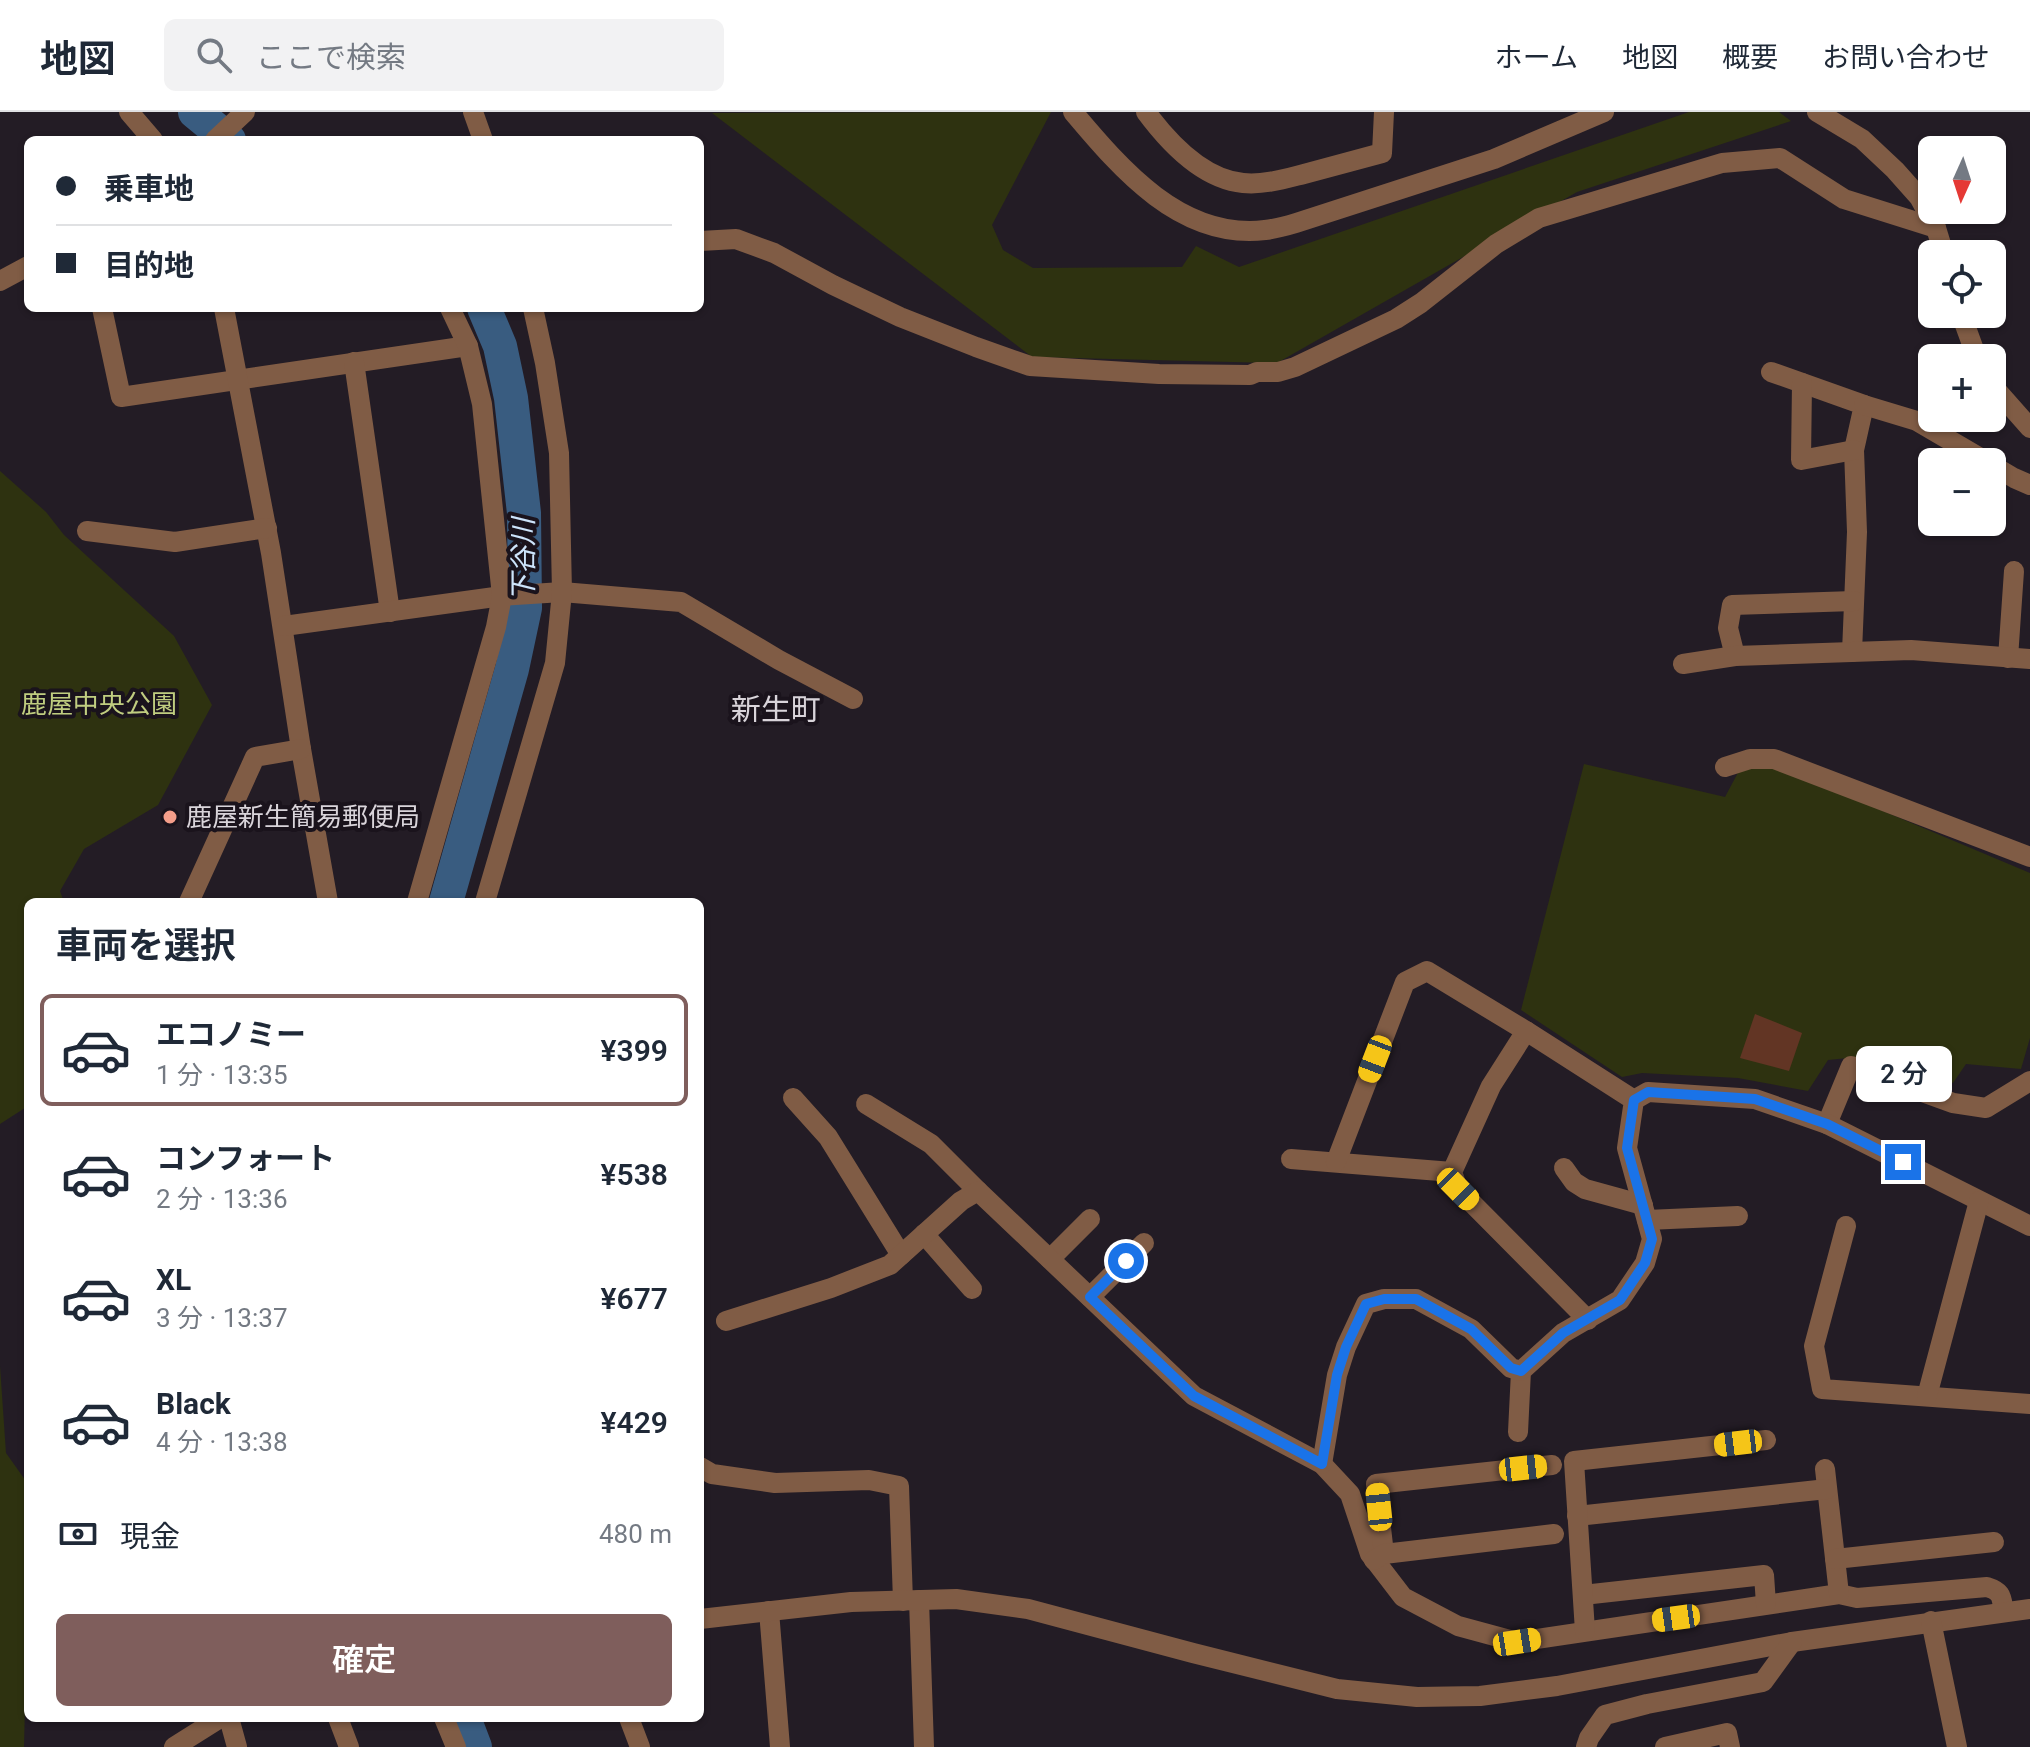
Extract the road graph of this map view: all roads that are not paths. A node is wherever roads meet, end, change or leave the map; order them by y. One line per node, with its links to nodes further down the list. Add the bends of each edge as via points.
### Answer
1 (129, 112): 10 (street)
2 (245, 112): 11 (street)
3 (473, 112): 12 (street)
4 (1073, 112): 9 (street, via 1151,195 1188,216 1238,230 1296,223 1494,159)
5 (1146, 112): 6 (street, via 1190,160 1243,183 1272,182 1382,153)
6 (1384, 112)
7 (1604, 112): 9 (street)
8 (1817, 112): 13 (street, via 1862,139 1895,170 1919,197)
9 (1580, 117)
10 (150, 136)
11 (219, 136)
12 (482, 136)
13 (1936, 228): 14 (street); 15 (street, via 1844,199 1780,158 1722,163 1539,218 1396,319 1295,367 1250,375 1030,366 900,317 774,253 736,239)
14 (1940, 240)
15 (704, 241)
16 (24, 268): 17 (street)
17 (0, 281)
18 (103, 312): 25 (street, via 121,397)
19 (225, 312): 25 (street)
20 (452, 312): 22 (street)
21 (534, 312): 37 (street, via 559,453)
22 (468, 346): 23 (street); 38 (street, via 482,404)
23 (354, 362): 25 (street); 40 (street)
24 (1771, 372): 26 (street)
25 (239, 379): 34 (street)
26 (1802, 383): 28 (street); 31 (street, via 1801,460)
27 (2006, 401): 29 (street)
28 (1864, 405): 30 (street, via 1917,421); 31 (street)
29 (2030, 428)
30 (1963, 448)
31 (1854, 450): 39 (street)
32 (2006, 473): 33 (street)
33 (2030, 485)
34 (267, 528): 35 (street, via 175,542); 41 (street)
35 (87, 531)
36 (2014, 571): 44 (street)
37 (562, 592): 38 (street); 47 (street, via 681,602); 54 (street, via 555,663)
38 (502, 596): 40 (street); 53 (street)
39 (1854, 601): 42 (street); 43 (street, via 1732,605 1728,628)
40 (390, 612): 41 (street)
41 (284, 626): 48 (street)
42 (1852, 652): 43 (street); 44 (street, via 1911,650)
43 (1735, 656): 46 (street)
44 (2008, 658): 45 (street)
45 (2030, 659)
46 (1683, 664)
47 (853, 699)
48 (301, 749): 51 (street, via 255,757); 52 (street)
49 (1725, 767): 50 (street, via 1774,759)
50 (2030, 857)
51 (191, 898)
52 (327, 898)
53 (418, 898)
54 (486, 898)
55 (1526, 1031): 58 (street); 62 (street, via 1427,971 1405,982); 64 (street, via 1491,1086)
56 (2030, 1081): 60 (street, via 1986,1108 1953,1103 1851,1066)
57 (793, 1098): 74 (street, via 828,1137)
58 (1634, 1100): 60 (street, via 1648,1092 1755,1099); 67 (street, via 1627,1148)
59 (866, 1104): 65 (street, via 931,1144)
60 (1827, 1124): 66 (street)
61 (1291, 1159): 62 (street)
62 (1336, 1162): 64 (street)
63 (1564, 1168): 67 (street, via 1585,1189)
64 (1452, 1172): 78 (street, via 1458,1189)
65 (978, 1191): 72 (street); 75 (street)
66 (1979, 1201): 71 (street); 81 (street)
67 (1645, 1212): 68 (street); 78 (street, via 1652,1239 1645,1263 1620,1300)
68 (1738, 1216)
69 (1090, 1219): 75 (street)
70 (1846, 1226): 81 (street, via 1814,1346 1822,1389)
71 (2030, 1226)
72 (924, 1234): 74 (street); 76 (street)
73 (1144, 1243): 77 (street)
74 (901, 1255): 79 (street, via 890,1265 831,1288)
75 (1050, 1259): 77 (street)
76 (972, 1289)
77 (1090, 1297): 85 (street, via 1194,1396)
78 (1588, 1320): 80 (street, via 1563,1333)
79 (726, 1321)
80 (1521, 1371): 83 (street); 85 (street, via 1511,1368 1471,1329 1416,1299 1366,1304 1337,1375)
81 (1927, 1396): 82 (street)
82 (2030, 1404)
83 (1518, 1432)
84 (1766, 1440): 88 (street, via 1574,1461)
85 (1322, 1464): 91 (street, via 1350,1494 1370,1554)
86 (1552, 1465): 91 (street, via 1376,1484)
87 (704, 1469): 95 (street, via 775,1483 869,1480 899,1486)
88 (1577, 1516): 92 (street, via 1826,1479); 94 (street)
89 (1554, 1534): 91 (street)
90 (1994, 1542): 92 (street)
91 (1379, 1557): 102 (street, via 1403,1597 1458,1626 1517,1642)
92 (1835, 1559): 93 (street)
93 (1839, 1594): 96 (street); 99 (street, via 1857,1598 1987,1587 2001,1595)
94 (1583, 1595): 96 (street, via 1764,1575); 102 (street)
95 (911, 1601): 98 (street); 103 (street, via 956,1599 1028,1609 1337,1689 1417,1697 1557,1686); 115 (street)
96 (1766, 1604): 102 (street)
97 (2030, 1609): 99 (street)
98 (769, 1611): 100 (street); 114 (street)
99 (2004, 1612): 101 (street)
100 (704, 1619)
101 (1931, 1621): 103 (street); 119 (street)
102 (1585, 1631)
103 (1792, 1642): 116 (street, via 1763,1682 1605,1715)
104 (214, 1722): 109 (street)
105 (230, 1722): 110 (street)
106 (340, 1722): 111 (street)
107 (446, 1722): 112 (street)
108 (631, 1722): 113 (street)
109 (174, 1747)
110 (237, 1747)
111 (349, 1747)
112 (456, 1747)
113 (640, 1747)
114 (780, 1747)
115 (924, 1747)
116 (1586, 1747)
117 (1665, 1747): 118 (street, via 1727,1733)
118 (1730, 1747)
119 (1957, 1747)

